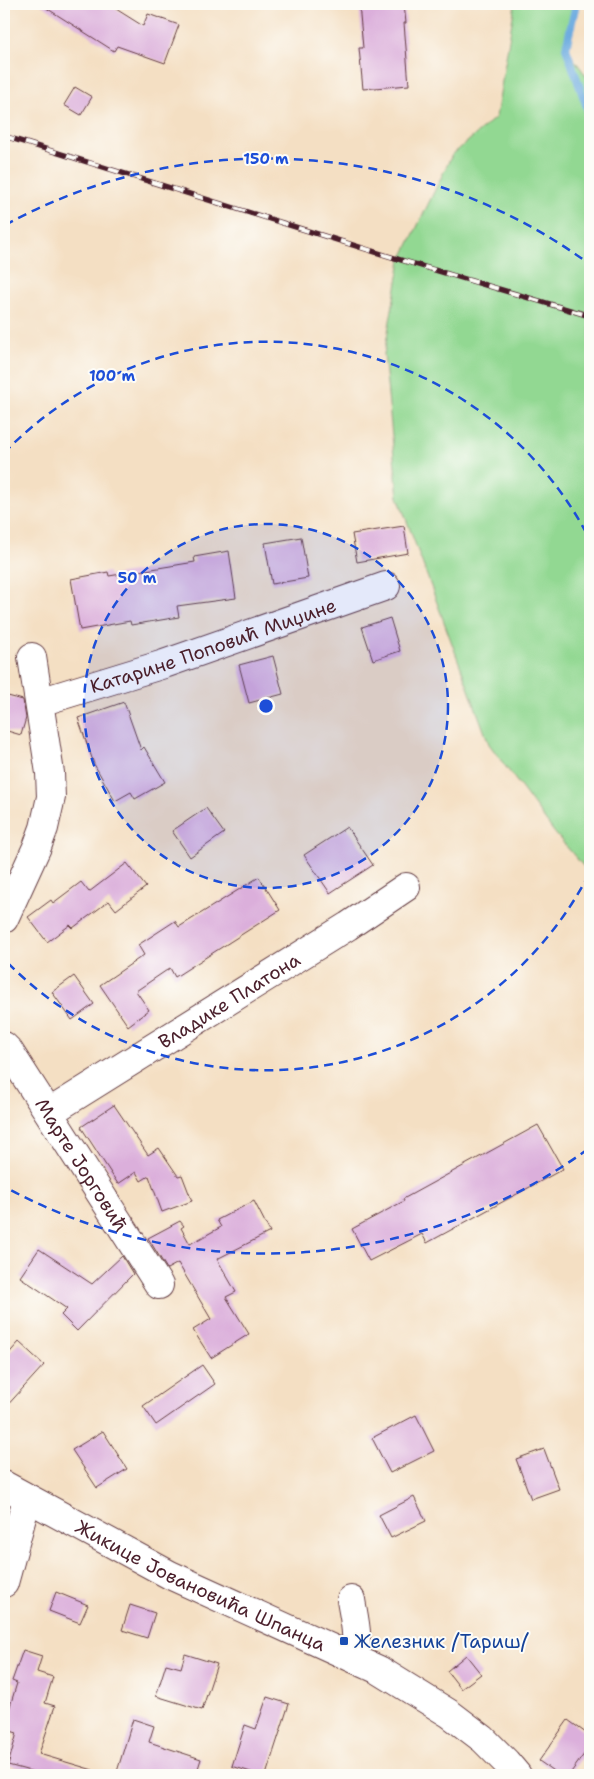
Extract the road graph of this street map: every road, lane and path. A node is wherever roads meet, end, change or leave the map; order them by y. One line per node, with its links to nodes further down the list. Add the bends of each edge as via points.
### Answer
1 (386, 586): 3 (street, Катарине Поповић Миџине, via 164,664)
2 (32, 657): 3 (street)
3 (40, 702): 5 (street, via 51,797 37,847)
4 (406, 887): 7 (street, Владике Платона)
5 (4, 919)
6 (4, 1046): 7 (street, Марте Јорговић)
7 (50, 1112): 8 (street, Марте Јорговић)
8 (160, 1285)
9 (4, 1485): 10 (street, Жикице Јовановића Шпанца)
10 (27, 1499): 11 (street); 13 (street, Жикице Јовановића Шпанца, via 170,1575)
11 (4, 1583)
12 (351, 1600): 13 (street, via 357,1637)
13 (353, 1658): 14 (street, Жикице Јовановића Шпанца, via 379,1670 450,1714 483,1739)
14 (517, 1775)

